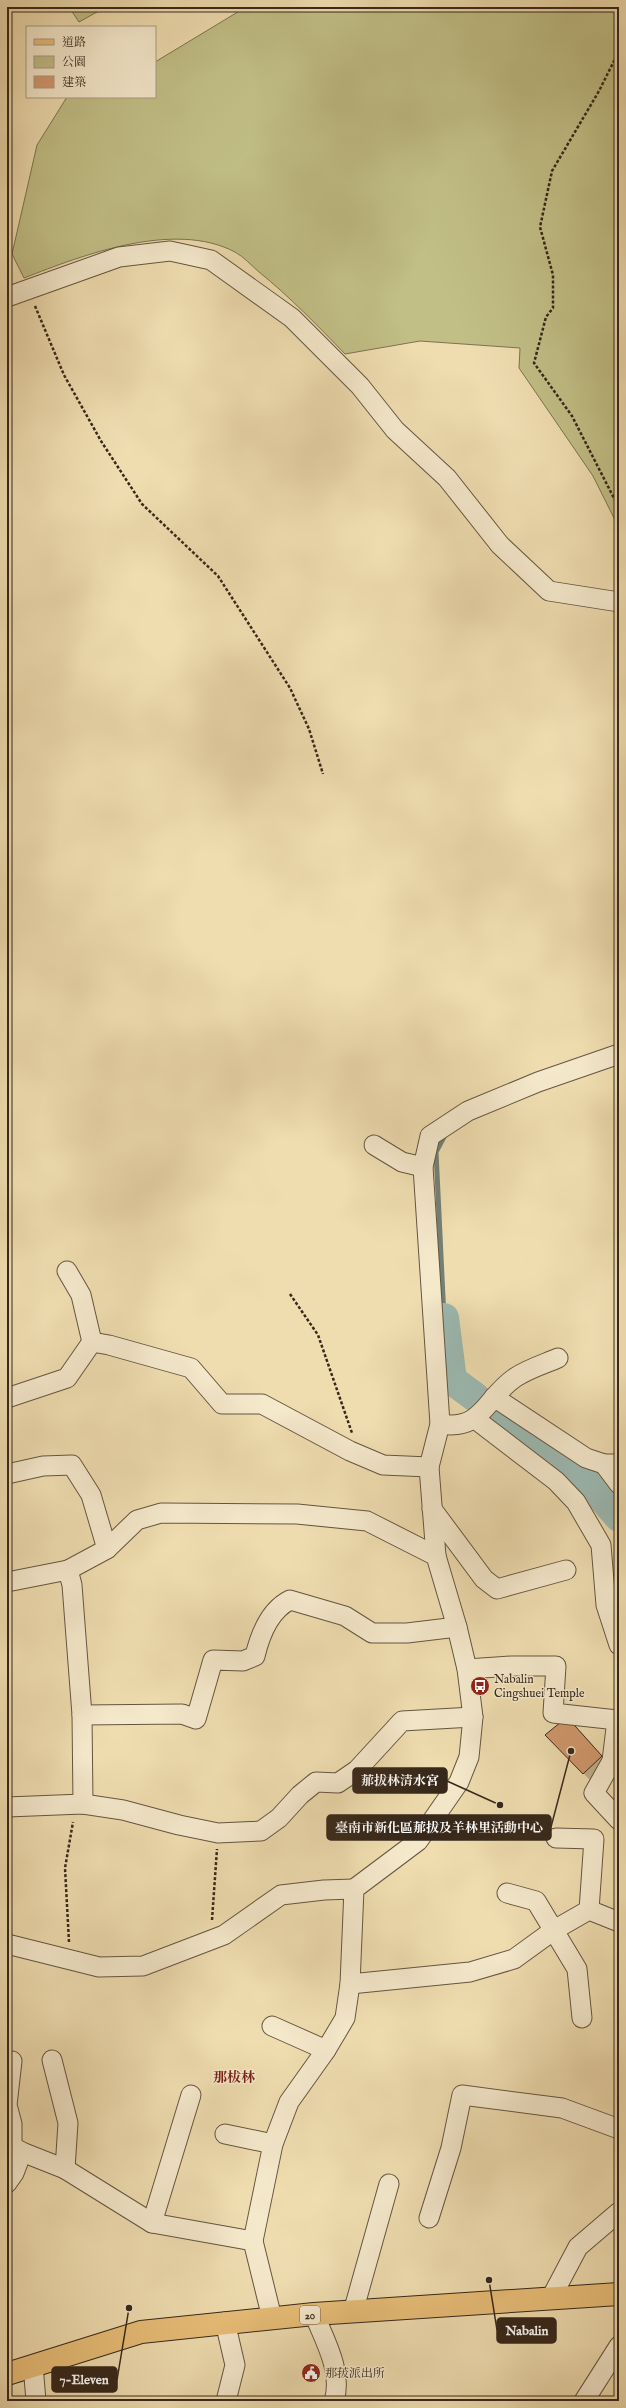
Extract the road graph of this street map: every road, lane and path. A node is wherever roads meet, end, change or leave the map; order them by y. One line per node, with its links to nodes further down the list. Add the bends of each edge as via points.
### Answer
1 (619, 51): 4 (path, via 599,91 552,171 540,227 553,275 553,308 546,317 534,363 572,416)
2 (28, 289): 3 (street); 5 (street, via 119,257 170,251 211,260 292,318 360,386 395,430 447,478 500,545 549,591); 6 (path, via 64,375 101,441 142,504 218,576 290,688 309,729)
3 (7, 297)
4 (619, 508)
5 (619, 602)
6 (322, 774)
7 (619, 1054): 9 (street, via 538,1082 468,1111 430,1136)
8 (374, 1145): 9 (street, via 402,1162)
9 (423, 1167): 17 (street)
10 (67, 1271): 12 (street, via 81,1295)
11 (290, 1294): 18 (path, via 318,1335 352,1431)
12 (92, 1342): 15 (street, via 67,1378); 18 (street, via 191,1368 222,1404 262,1404)
13 (558, 1358): 14 (street, via 516,1377)
14 (494, 1397): 16 (street); 19 (street, via 586,1458)
15 (7, 1398)
16 (475, 1419): 17 (street, via 456,1426); 30 (street, via 556,1481 576,1502 601,1545 606,1605)
17 (440, 1424): 20 (street)
18 (344, 1448): 20 (street, via 383,1465)
19 (611, 1464): 22 (street)
20 (429, 1467): 23 (street)
21 (7, 1474): 24 (street, via 42,1466 72,1465 91,1495)
22 (619, 1484)
23 (432, 1509): 25 (street); 27 (street, via 484,1580 497,1589)
24 (106, 1549): 25 (street, via 137,1520 161,1513 297,1514 367,1521); 26 (street)
25 (436, 1556): 29 (street)
26 (68, 1570): 28 (street); 32 (street, via 72,1584)
27 (566, 1570)
28 (7, 1582)
29 (457, 1627): 31 (street); 32 (street, via 407,1633 372,1633 346,1616 290,1600 279,1606 260,1636 255,1656 243,1661 213,1660 196,1719 182,1714)
30 (619, 1645)
31 (467, 1670): 33 (street); 36 (street, via 556,1666 554,1713 617,1720 612,1761 594,1793)
32 (82, 1715): 34 (street)
33 (473, 1717): 37 (street, via 402,1721 357,1770 338,1783 316,1782 300,1795 280,1818 261,1831); 39 (street, via 469,1757 459,1782 439,1814 418,1841)
34 (80, 1804): 35 (street); 37 (street, via 123,1810); 46 (path, via 65,1868)
35 (7, 1807)
36 (619, 1820)
37 (218, 1833): 44 (path)
38 (556, 1838): 41 (street, via 594,1839)
39 (354, 1889): 44 (street, via 281,1895 224,1935); 47 (street)
40 (507, 1893): 43 (street, via 536,1901)
41 (589, 1910): 42 (street); 43 (street)
42 (619, 1922)
43 (554, 1930): 47 (street, via 514,1959 470,1972); 48 (street, via 577,1969)
44 (210, 1940): 46 (street, via 143,1966 99,1966)
45 (7, 1944): 46 (street)
46 (70, 1959)
47 (350, 1984): 50 (street, via 345,2018)
48 (582, 2018)
49 (272, 2026): 50 (street)
50 (326, 2050): 56 (street, via 289,2102)
51 (52, 2060): 58 (street, via 68,2123)
52 (12, 2061): 57 (street, via 7,2105)
53 (191, 2095): 63 (street)
54 (619, 2129): 62 (street, via 562,2108 462,2095 451,2148)
55 (225, 2134): 56 (street)
56 (273, 2144): 64 (street)
57 (14, 2148): 58 (street); 59 (street, via 14,2173)
58 (65, 2169): 63 (street)
59 (7, 2183)
60 (389, 2184): 67 (street)
61 (619, 2212): 66 (street, via 578,2247)
62 (429, 2218)
63 (152, 2223): 64 (street)
64 (253, 2241): 69 (street)
65 (619, 2294): 66 (main road, 20)
66 (551, 2298): 67 (main road, 20)
67 (353, 2312): 68 (main road, 20)
68 (314, 2314): 69 (main road, 20); 76 (street, via 334,2365 338,2389)
69 (272, 2318): 70 (main road, 20)
70 (225, 2322): 72 (main road, 20, via 142,2332); 75 (street, via 235,2365)
71 (619, 2346): 77 (street)
72 (33, 2365): 73 (main road, 20); 74 (street)
73 (7, 2374)
74 (36, 2401)
75 (226, 2401)
76 (334, 2401)
77 (584, 2401)

